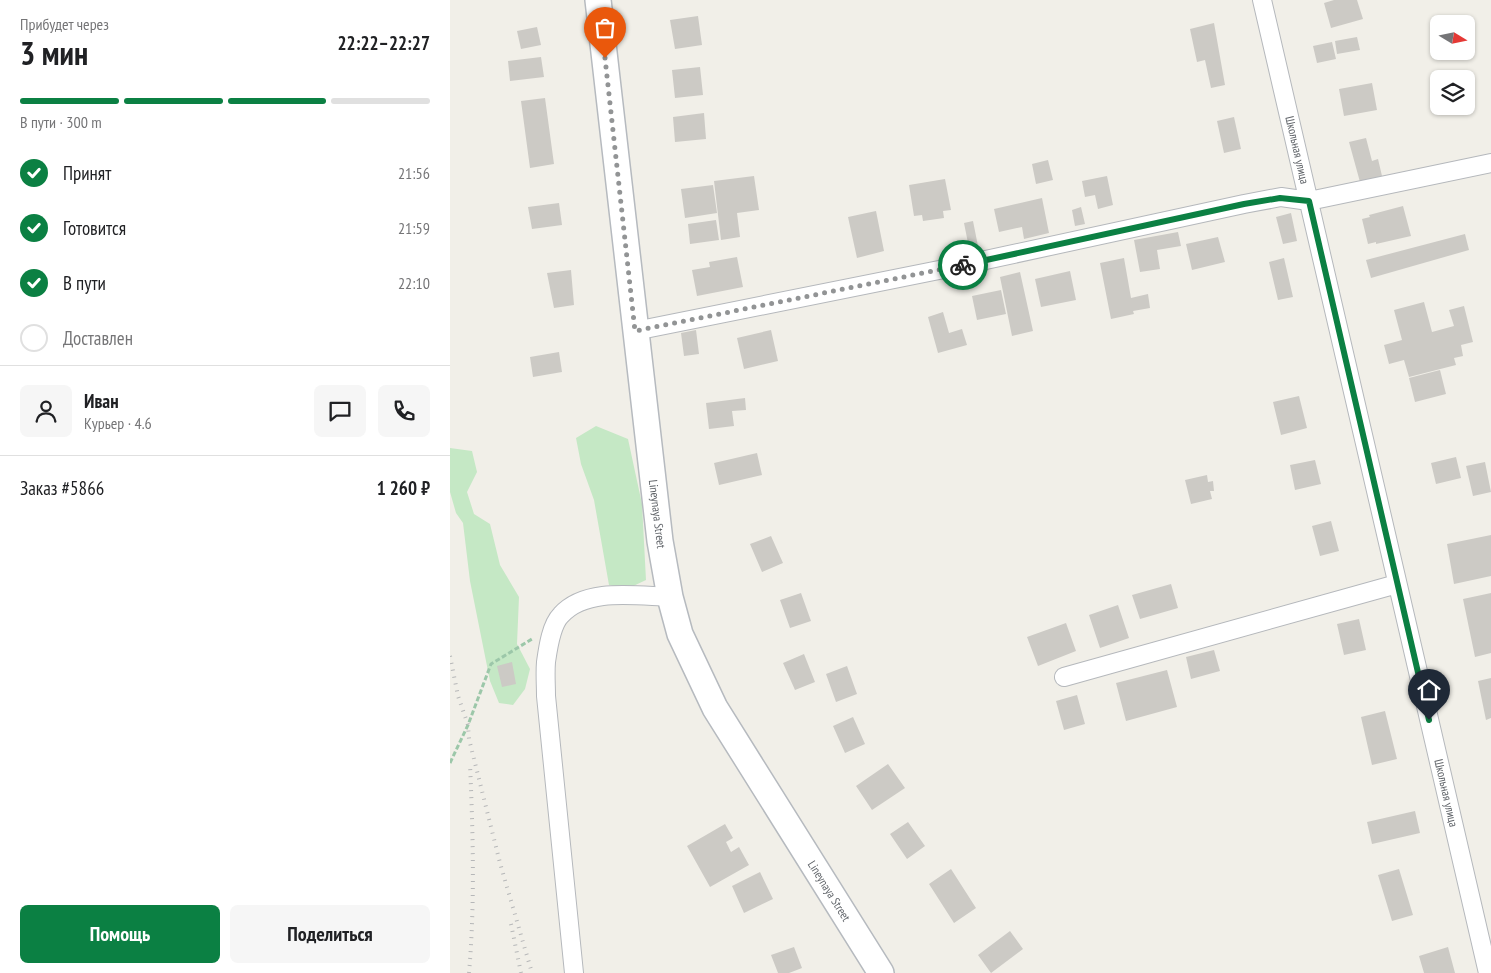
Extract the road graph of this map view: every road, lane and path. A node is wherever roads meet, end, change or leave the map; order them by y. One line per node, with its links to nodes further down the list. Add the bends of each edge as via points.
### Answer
1 (598, 0): 5 (main road, Lineynaya Street)
2 (1262, 0): 4 (street, Школьная улица)
3 (1491, 163): 4 (street)
4 (1309, 201): 5 (street, via 1280,198 1244,204); 6 (street, Школьная улица)
5 (635, 331): 7 (main road, Lineynaya Street, via 660,541)
6 (1397, 584): 9 (street); 13 (street, Школьная улица)
7 (670, 597): 8 (street, via 597,596 571,606); 12 (main road, Lineynaya Street, via 680,634 714,708)
8 (554, 625): 10 (path, via 491,664); 11 (street, via 546,662 546,696)
9 (1064, 677)
10 (450, 762)
11 (574, 973)
12 (881, 973)
13 (1488, 973)

